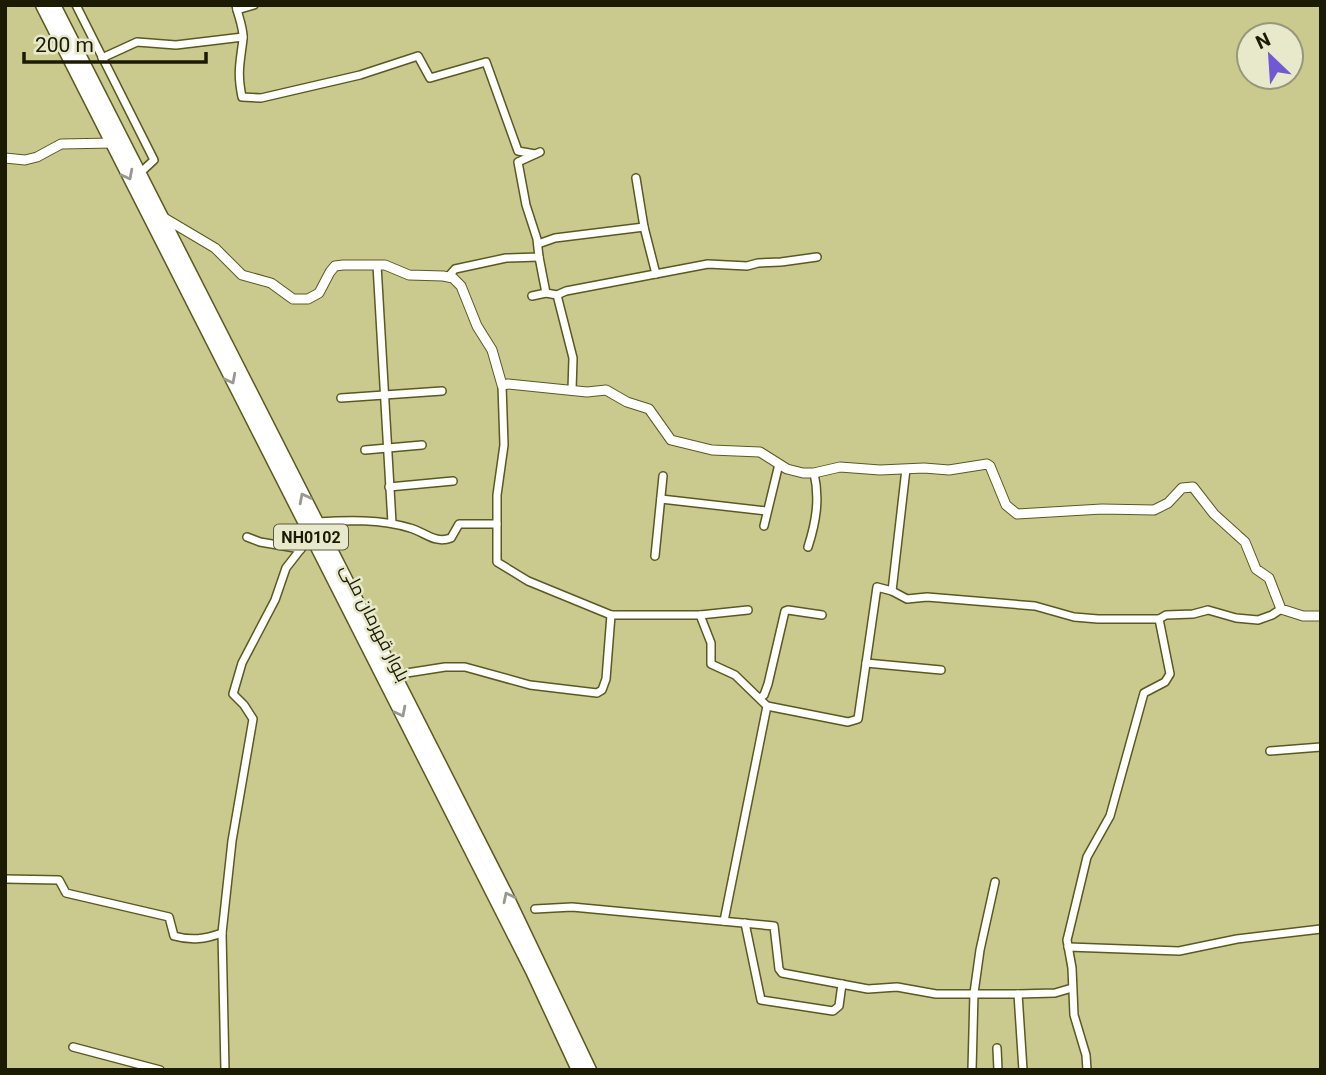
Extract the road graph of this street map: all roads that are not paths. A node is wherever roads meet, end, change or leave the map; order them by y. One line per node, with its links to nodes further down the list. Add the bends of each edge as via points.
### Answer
1 (42, 5): 8 (highway, بلوار قهرمان ملی / NH0102)
2 (54, 5): 10 (highway, بلوار قهرمان ملی / NH0102)
3 (76, 5): 7 (street)
4 (254, 5): 5 (street)
5 (236, 7): 6 (street)
6 (243, 37): 7 (street, via 176,45 137,42); 15 (street, via 238,80 242,97 261,98 418,57 430,78 486,62 518,151 538,153 518,162)
7 (102, 58): 10 (street, via 154,160)
8 (112, 143): 9 (street, via 61,144 37,157); 12 (highway, بلوار قهرمان ملی / NH0102, one-way to 12)
9 (5, 158)
10 (140, 173): 13 (highway, بلوار قهرمان ملی / NH0102)
11 (636, 178): 14 (street)
12 (146, 212): 13 (street); 44 (highway, بلوار قهرمان ملی / NH0102, one-way to 44)
13 (160, 215): 18 (street, via 215,248 242,275 271,283 293,299 319,293 335,266); 40 (highway, بلوار قهرمان ملی / NH0102, one-way to 13)
14 (644, 227): 15 (street); 19 (street)
15 (538, 244): 16 (street)
16 (539, 257): 20 (street, via 506,258 455,269); 21 (street)
17 (817, 257): 19 (street, via 747,267 708,264)
18 (377, 265): 20 (street, via 409,275); 27 (street)
19 (656, 274): 22 (street)
20 (448, 277): 24 (street, via 461,286 492,350)
21 (546, 293): 22 (street); 23 (street)
22 (557, 295): 25 (street, via 573,358)
23 (531, 296)
24 (502, 385): 25 (street); 42 (street)
25 (572, 390): 32 (street, via 606,390 649,409 671,440 712,450 760,452)
26 (442, 391): 27 (street)
27 (385, 394): 28 (street); 30 (street)
28 (341, 398)
29 (422, 445): 30 (street)
30 (386, 448): 31 (street); 37 (street)
31 (365, 450)
32 (779, 464): 34 (street); 39 (street)
33 (906, 469): 34 (street, via 840,467); 49 (street); 50 (street, via 950,470 987,464 1006,505 1025,514 1154,510 1182,488 1193,487 1245,542 1256,569 1269,578)
34 (814, 473): 46 (street, via 818,491)
35 (663, 476): 38 (street)
36 (453, 481): 37 (street)
37 (389, 487): 41 (street)
38 (661, 499): 39 (street); 48 (street)
39 (766, 511): 43 (street)
40 (317, 522): 41 (street); 59 (highway, بلوار قهرمان ملی / NH0102)
41 (392, 523): 42 (street, via 437,540 451,538 459,524)
42 (497, 524): 52 (street, via 497,562 528,582)
43 (764, 526)
44 (311, 536): 47 (street); 80 (highway, بلوار قهرمان ملی / NH0102, one-way to 80)
45 (247, 537): 47 (street)
46 (808, 547)
47 (301, 550): 70 (street, via 286,568 234,685 233,694 253,719)
48 (655, 556)
49 (892, 590): 56 (street, via 907,599 1035,606 1074,617); 57 (street, via 877,587)
50 (1281, 609): 55 (street); 56 (street, via 1258,620 1208,610)
51 (748, 610): 53 (street)
52 (611, 615): 53 (street); 59 (street, via 606,679 597,692 530,685 465,667)
53 (700, 615): 60 (street, via 711,643 711,664 735,675)
54 (821, 615): 60 (street, via 785,611 765,695)
55 (1321, 616)
56 (1159, 619): 71 (street, via 1170,674 1166,682 1144,693 1110,816 1087,857)
57 (866, 663): 58 (street); 61 (street, via 858,719 848,722)
58 (941, 670)
59 (394, 675): 81 (highway, بلوار قهرمان ملی / NH0102, one-way to 59)
60 (760, 698): 61 (street)
61 (767, 706): 67 (street)
62 (1321, 747): 63 (street)
63 (1270, 751)
64 (5, 879): 70 (street, via 60,880 66,893 169,917 174,936 205,939)
65 (995, 882): 74 (street)
66 (535, 909): 67 (street, via 572,907)
67 (724, 921): 68 (street)
68 (745, 923): 72 (street, via 774,926 782,973); 72 (street, via 761,1000 833,1011 839,1006)
69 (1321, 929): 71 (street, via 1178,950)
70 (222, 933): 79 (street)
71 (1068, 947): 73 (street)
72 (842, 984): 74 (street, via 936,994)
73 (1072, 988): 75 (street); 85 (street)
74 (974, 993): 75 (street); 82 (street)
75 (1018, 994): 84 (street)
76 (73, 1047): 78 (street)
77 (997, 1048): 83 (street)
78 (160, 1070)
79 (225, 1070)
80 (578, 1070)
81 (590, 1070)
82 (972, 1070)
83 (998, 1070)
84 (1023, 1070)
85 (1087, 1070)

